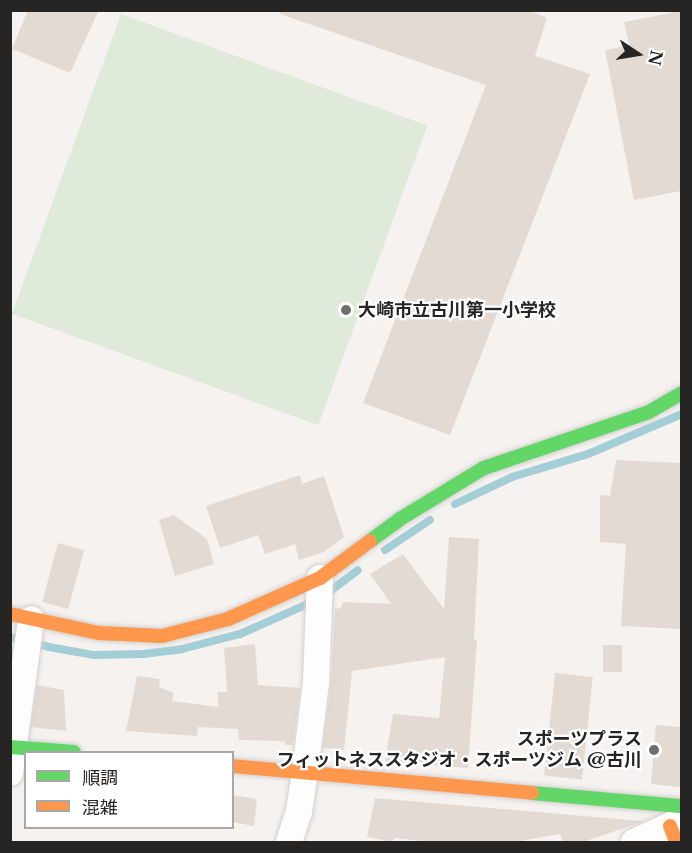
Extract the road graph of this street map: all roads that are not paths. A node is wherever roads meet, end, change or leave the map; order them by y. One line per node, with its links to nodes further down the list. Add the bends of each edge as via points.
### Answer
1 (681, 393): 2 (street, via 649,412 484,468 400,519)
2 (320, 591): 3 (street, via 162,636); 7 (street, via 316,682)
3 (25, 630): 4 (street)
4 (13, 747): 5 (street); 8 (street)
5 (54, 751)
6 (234, 766): 7 (street)
7 (305, 772): 9 (street); 10 (street)
8 (10, 773)
9 (677, 824): 11 (street)
10 (289, 843)
11 (634, 843)

